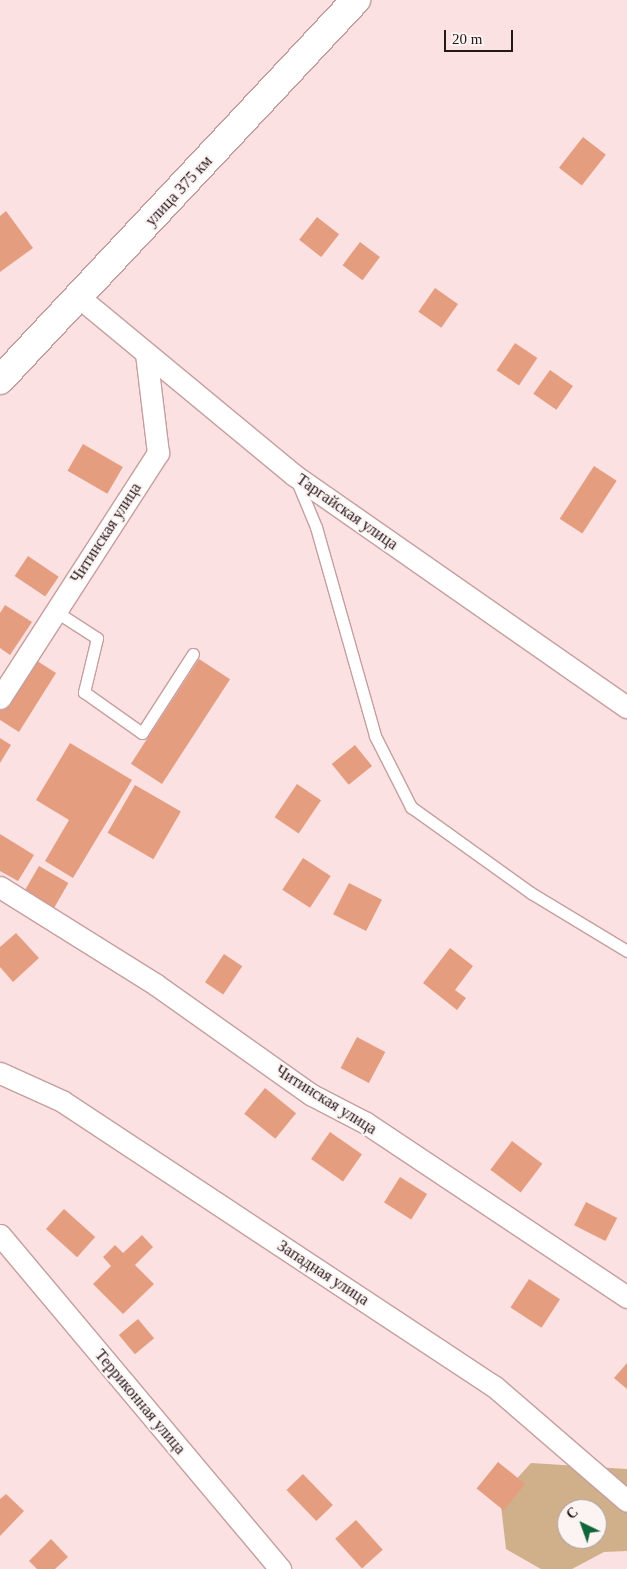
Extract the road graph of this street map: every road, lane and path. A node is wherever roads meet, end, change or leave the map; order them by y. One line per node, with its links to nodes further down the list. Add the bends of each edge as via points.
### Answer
1 (356, 0): 2 (main road, улица 375 км)
2 (80, 298): 3 (street, Таргайская улица); 4 (main road, улица 375 км)
3 (146, 354): 5 (street, Таргайская улица); 6 (street, Читинская улица, via 158,453)
4 (0, 379)
5 (294, 475): 9 (street, Таргайская улица); 11 (lane, via 316,527 375,736 411,807 531,893)
6 (55, 611): 7 (lane, via 97,638 84,692 142,733); 8 (street, Читинская улица)
7 (193, 654)
8 (0, 698)
9 (627, 707)
10 (0, 887): 14 (street, Читинская улица, via 155,984 312,1095 366,1123)
11 (627, 950)
12 (0, 1073): 15 (street, Западная улица, via 62,1101 495,1387)
13 (0, 1235): 16 (street, Терриконная улица)
14 (627, 1297)
15 (627, 1501)
16 (280, 1569)

